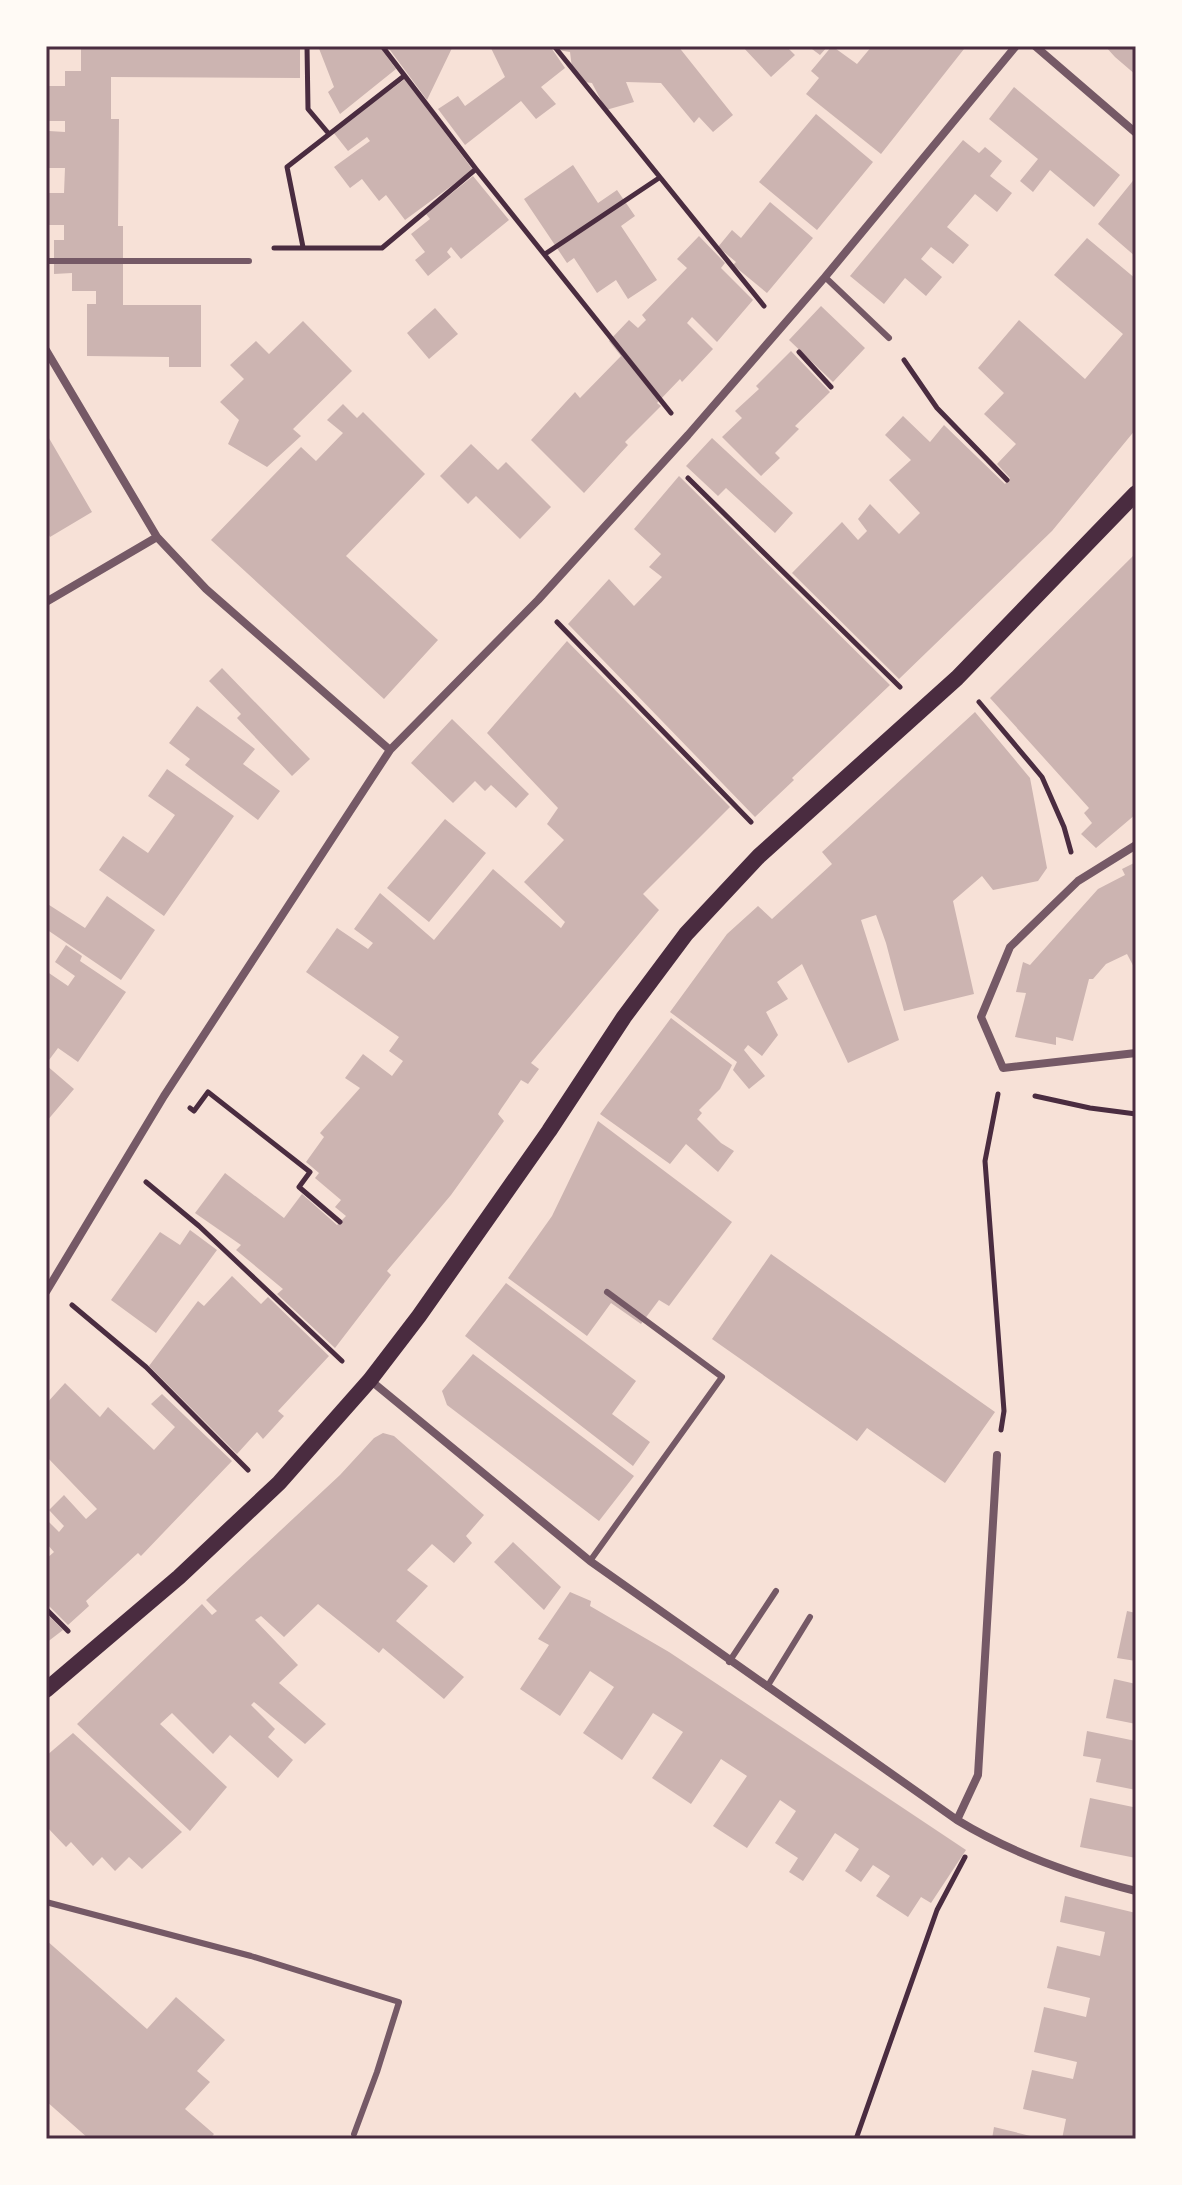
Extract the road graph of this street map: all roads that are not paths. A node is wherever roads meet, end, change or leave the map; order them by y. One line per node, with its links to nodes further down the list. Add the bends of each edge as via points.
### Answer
1 (1016, 46): 6 (street)
2 (1035, 46): 3 (street)
3 (1136, 133)
4 (46, 261): 5 (lane)
5 (249, 261)
6 (825, 277): 7 (lane); 12 (street, via 538,600)
7 (889, 338)
8 (46, 350): 10 (street)
9 (1136, 493): 17 (main road, via 957,678 759,856 686,934)
10 (157, 537): 11 (street); 12 (street, via 206,589)
11 (46, 602)
12 (390, 750): 15 (street, via 164,1096)
13 (1136, 845): 14 (street, via 1078,881 1010,947 981,1017 1003,1068)
14 (1136, 1053)
15 (48, 1289)
16 (607, 1292): 19 (lane, via 722,1377)
17 (368, 1382): 19 (street); 24 (main road, via 269,1492)
18 (997, 1455): 25 (street, via 978,1775)
19 (590, 1561): 22 (street)
20 (776, 1591): 22 (lane)
21 (810, 1617): 23 (lane)
22 (729, 1662): 23 (street)
23 (767, 1687): 25 (street)
24 (46, 1690)
25 (957, 1820): 26 (street, via 1074,1875)
26 (1136, 1891)
27 (46, 1902): 28 (lane, via 399,2002)
28 (354, 2134)

